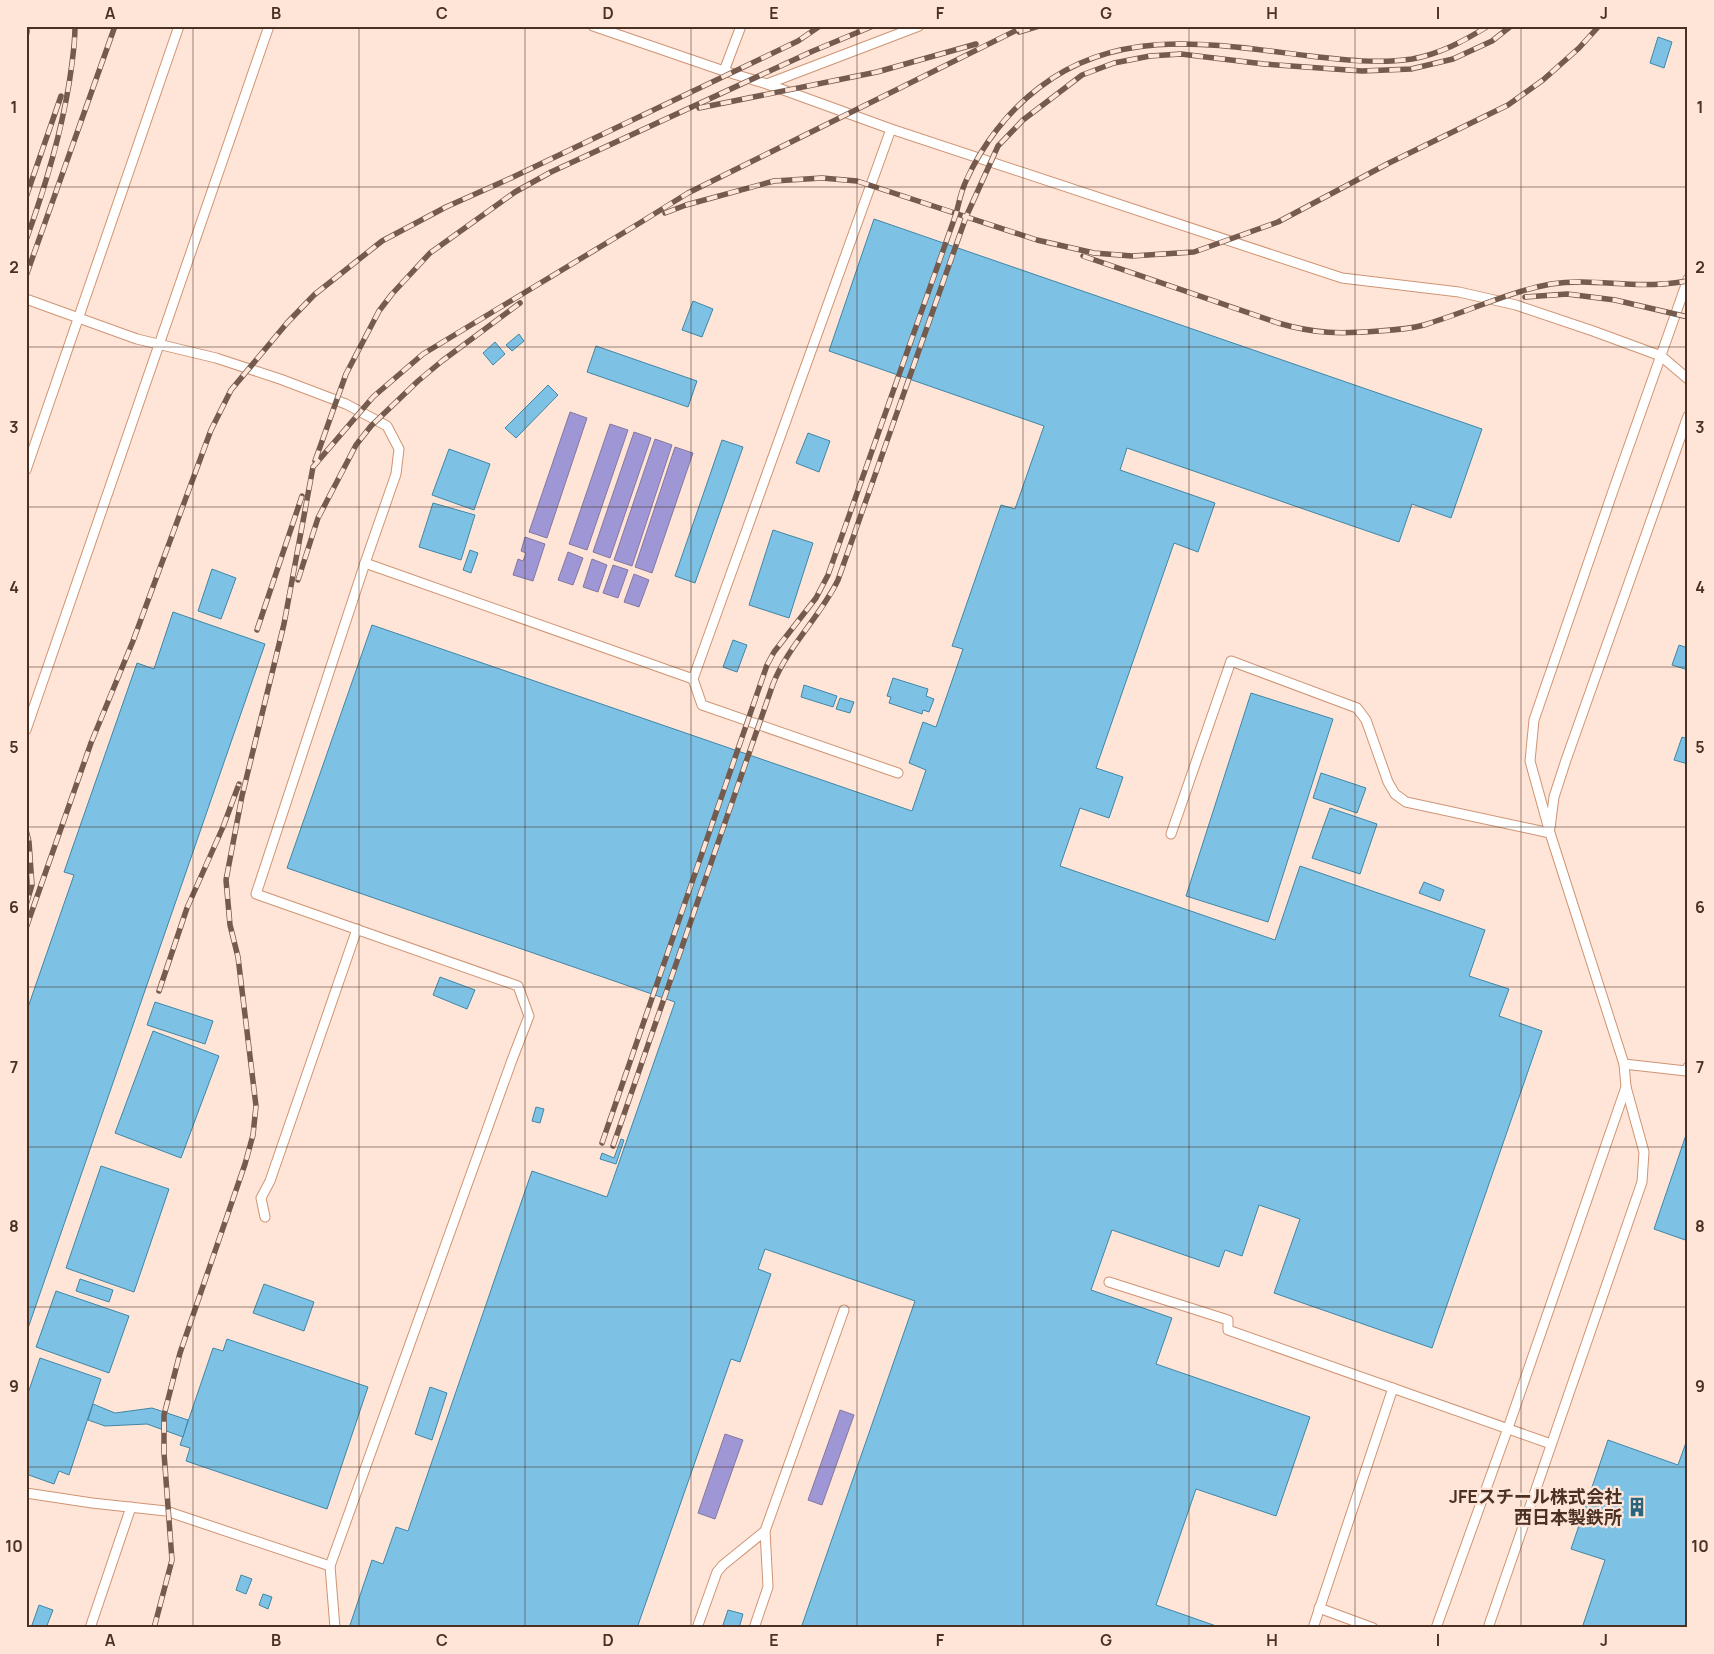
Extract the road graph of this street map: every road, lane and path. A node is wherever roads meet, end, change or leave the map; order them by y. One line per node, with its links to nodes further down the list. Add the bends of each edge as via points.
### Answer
1 (179, 26): 11 (lane)
2 (270, 26): 12 (lane)
3 (593, 26): 6 (lane)
4 (740, 26): 6 (lane)
5 (919, 26): 7 (lane)
6 (724, 71): 7 (lane)
7 (767, 84): 8 (lane)
8 (892, 129): 13 (lane, via 1342,278 1484,297 1525,308); 18 (lane)
9 (1688, 279): 13 (lane)
10 (26, 299): 11 (lane)
11 (79, 318): 12 (lane, via 136,339); 16 (lane)
12 (161, 343): 17 (lane, via 280,379 346,404 387,426 399,449 396,474); 19 (lane)
13 (1661, 356): 14 (lane); 21 (lane, via 1534,720 1530,761)
14 (1688, 379)
15 (1688, 416): 21 (lane, via 1566,760 1554,797)
16 (26, 470)
17 (365, 563): 18 (lane); 23 (lane, via 256,894)
18 (693, 679): 20 (lane, via 702,705)
19 (26, 730)
20 (898, 773)
21 (1550, 833): 22 (lane, via 1406,802 1395,794 1388,782 1366,720 1358,708 1231,661); 24 (lane)
22 (1171, 834)
23 (357, 929): 28 (lane, via 270,1181 261,1198); 37 (lane, via 518,986 530,1016)
24 (1624, 1064): 25 (lane); 27 (lane)
25 (1687, 1069): 26 (lane)
26 (1688, 1080)
27 (1626, 1087): 32 (lane); 33 (lane, via 1644,1152 1642,1182)
28 (265, 1217)
29 (1108, 1282): 31 (lane, via 1228,1320 1228,1330)
30 (844, 1310): 36 (lane)
31 (1393, 1388): 32 (lane); 38 (lane)
32 (1508, 1428): 33 (lane); 45 (lane)
33 (1551, 1444): 46 (lane)
34 (26, 1493): 35 (lane)
35 (131, 1507): 37 (lane, via 166,1511); 39 (lane)
36 (765, 1531): 41 (lane, via 717,1572); 42 (lane, via 768,1587)
37 (330, 1566): 40 (lane)
38 (1319, 1608): 43 (lane); 44 (lane)
39 (90, 1628)
40 (335, 1628)
41 (697, 1628)
42 (754, 1628)
43 (1313, 1628)
44 (1373, 1628)
45 (1436, 1628)
46 (1488, 1628)

